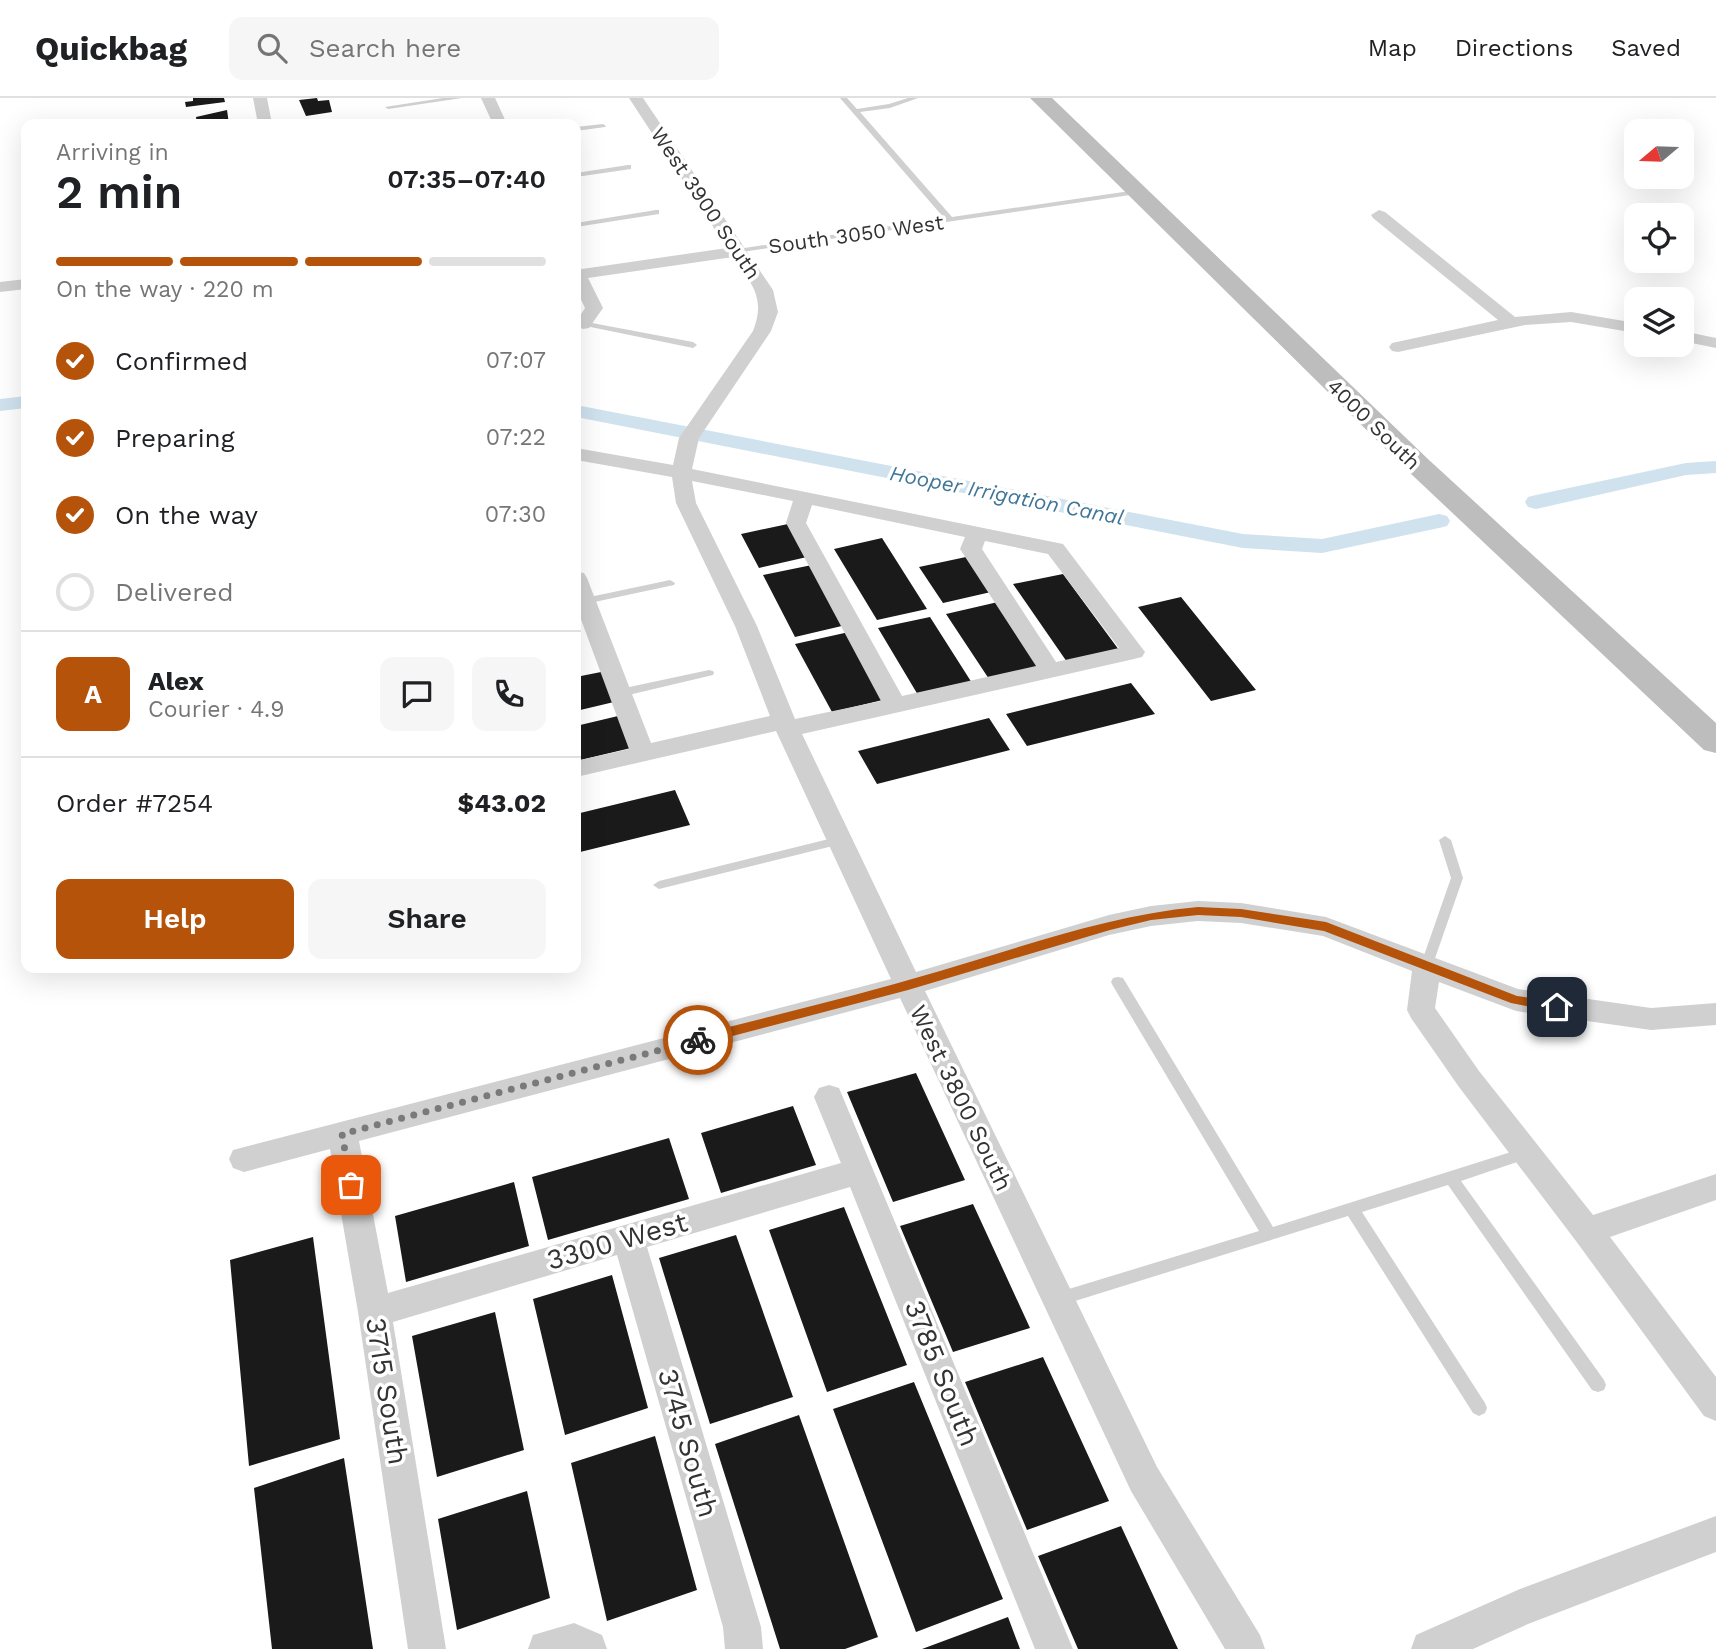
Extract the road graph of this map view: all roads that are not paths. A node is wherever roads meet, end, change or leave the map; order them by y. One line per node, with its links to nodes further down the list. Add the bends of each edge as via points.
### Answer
1 (260, 98): 12 (street)
2 (459, 98): 10 (lane)
3 (492, 98): 13 (street)
4 (636, 98): 23 (street, West 3900 South)
5 (843, 98): 11 (lane)
6 (894, 98): 9 (lane)
7 (915, 98): 11 (lane)
8 (1040, 98): 18 (main road, 4000 South)
9 (864, 100)
10 (388, 107)
11 (855, 111): 21 (lane)
12 (264, 119)
13 (498, 119)
14 (603, 126): 15 (lane)
15 (581, 129)
16 (628, 167): 17 (lane)
17 (581, 174)
18 (1137, 192): 21 (lane, South 3050 West); 50 (main road, 4000 South, via 1419,466)
19 (656, 212): 22 (lane)
20 (1379, 215): 30 (street)
21 (950, 220): 23 (lane, South 3050 West)
22 (581, 224)
23 (738, 251): 24 (street, South 3050 West); 36 (street, West 3900 South, via 764,290 769,312 762,331)
24 (581, 273)
25 (581, 284): 28 (street, via 594,309)
26 (21, 285): 27 (street)
27 (0, 287)
28 (581, 321)
29 (581, 323): 34 (lane)
30 (1512, 323): 31 (street, via 1571,317); 35 (street)
31 (1624, 326)
32 (1694, 338): 33 (street)
33 (1716, 343)
34 (693, 345)
35 (1398, 346)
36 (702, 416): 38 (street, West 3800 South, via 689,438)
37 (581, 455): 38 (street)
38 (683, 467): 39 (street); 49 (street, West 3800 South, via 686,503 746,626)
39 (804, 497): 40 (street); 48 (street, via 796,523)
40 (977, 533): 45 (street, via 971,549); 45 (street, via 1055,549 1134,652)
41 (670, 583): 43 (lane)
42 (581, 591): 43 (street)
43 (585, 601): 44 (street)
44 (587, 636): 47 (street)
45 (1050, 670): 48 (street)
46 (709, 673): 47 (lane)
47 (620, 693): 51 (street)
48 (895, 705): 49 (street)
49 (786, 725): 51 (street); 53 (street, West 3800 South)
50 (1716, 742)
51 (643, 753): 52 (street)
52 (581, 768)
53 (841, 840): 55 (lane); 58 (street, West 3800 South)
54 (1445, 840): 56 (lane, via 1457,878)
55 (659, 886)
56 (1427, 964): 58 (street, via 1326,927 1198,911 1110,925); 59 (street, via 1516,1000 1651,1019); 62 (street, via 1421,1010)
57 (1118, 982): 69 (lane)
58 (908, 985): 61 (street); 71 (street, West 3800 South)
59 (1716, 1014)
60 (829, 1097): 64 (street, 3785 South)
61 (342, 1134): 63 (street); 72 (street, 3715 South)
62 (1527, 1153): 65 (lane); 68 (street)
63 (244, 1159)
64 (859, 1171): 70 (street, 3300 West); 81 (street, 3785 South)
65 (1451, 1178): 67 (lane); 73 (lane)
66 (1716, 1187): 68 (street)
67 (1351, 1208): 69 (lane); 75 (lane)
68 (1587, 1231): 74 (street)
69 (1269, 1234): 71 (lane)
70 (628, 1238): 72 (street, 3300 West); 80 (street, 3745 South, via 742,1627)
71 (1058, 1299): 82 (street, West 3800 South, via 1144,1479)
72 (375, 1312): 77 (street, 3715 South)
73 (1598, 1385)
74 (1716, 1405)
75 (1479, 1408)
76 (1716, 1534): 83 (street, via 1520,1608)
77 (427, 1649)
78 (547, 1649): 79 (street, via 574,1642)
79 (588, 1649)
80 (744, 1649)
81 (1054, 1649)
82 (1245, 1649)
83 (1430, 1649)

